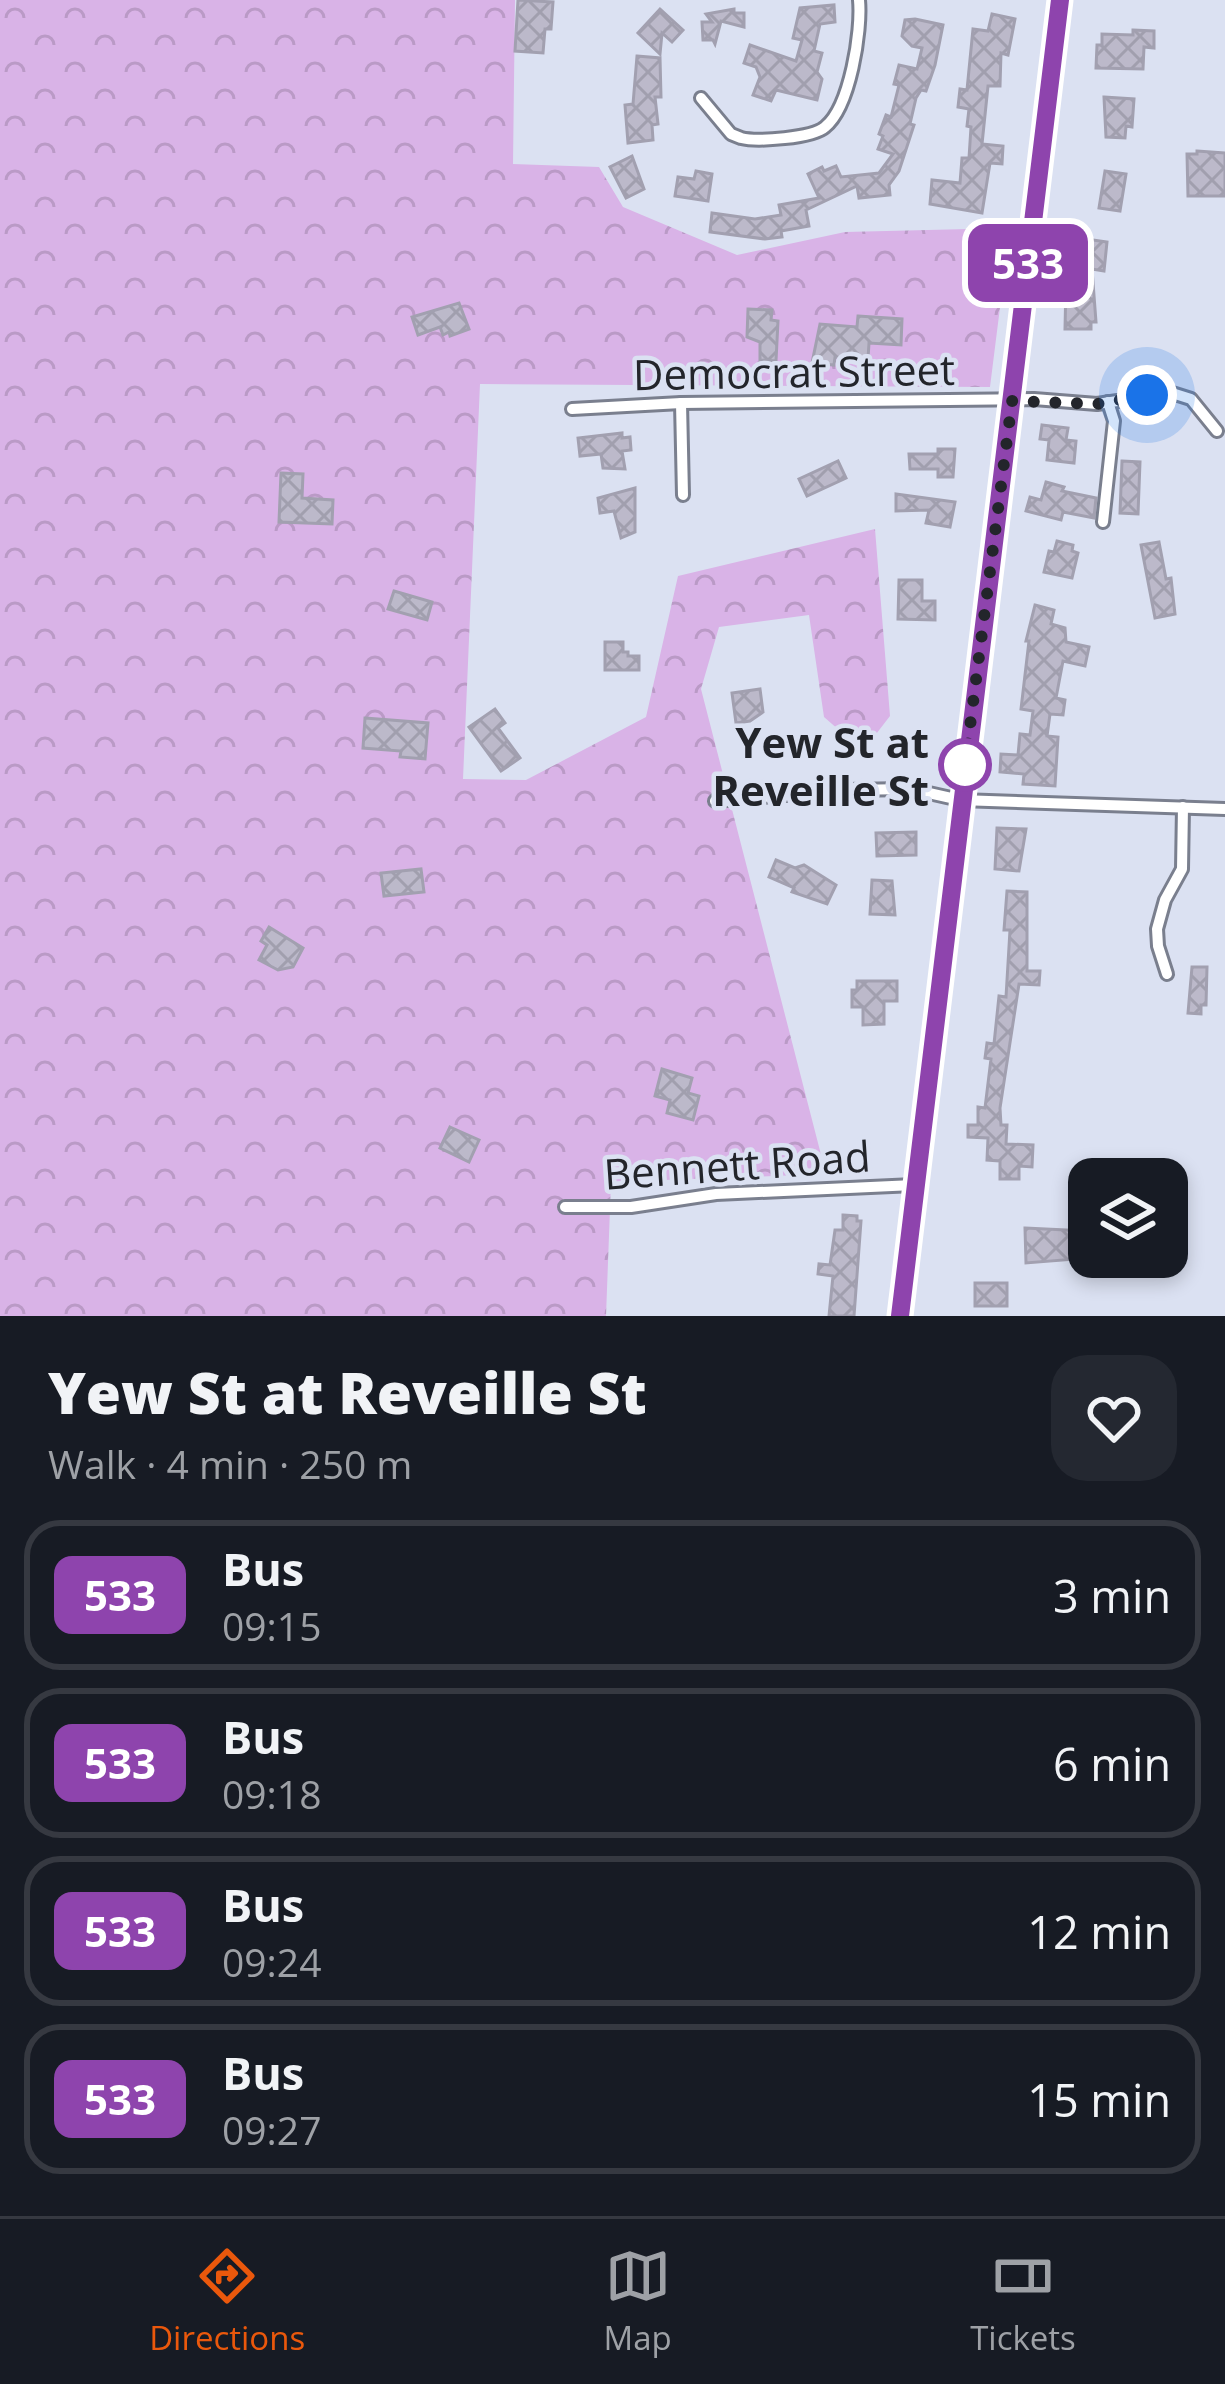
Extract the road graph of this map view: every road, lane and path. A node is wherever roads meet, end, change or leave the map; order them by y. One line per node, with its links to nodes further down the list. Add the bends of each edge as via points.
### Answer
1 (859, 0): 3 (street, via 848,80 818,133 741,138)
2 (1060, 0): 4 (street)
3 (701, 98)
4 (1012, 401): 5 (street, Democrat Street); 6 (street, Democrat Street); 11 (street)
5 (1108, 402): 8 (street, Democrat Street, via 1172,393 1190,399); 10 (street, via 1114,421)
6 (681, 404): 7 (street, Democrat Street); 9 (street)
7 (572, 409)
8 (1217, 431)
9 (683, 495)
10 (1103, 522)
11 (960, 800): 12 (street, via 911,789); 13 (street); 16 (street)
12 (715, 801)
13 (1183, 807): 14 (street); 15 (street, via 1182,869 1157,929)
14 (1225, 809)
15 (1168, 974)
16 (914, 1185): 17 (street, Bennett Road); 18 (street)
17 (565, 1207)
18 (900, 1316)

